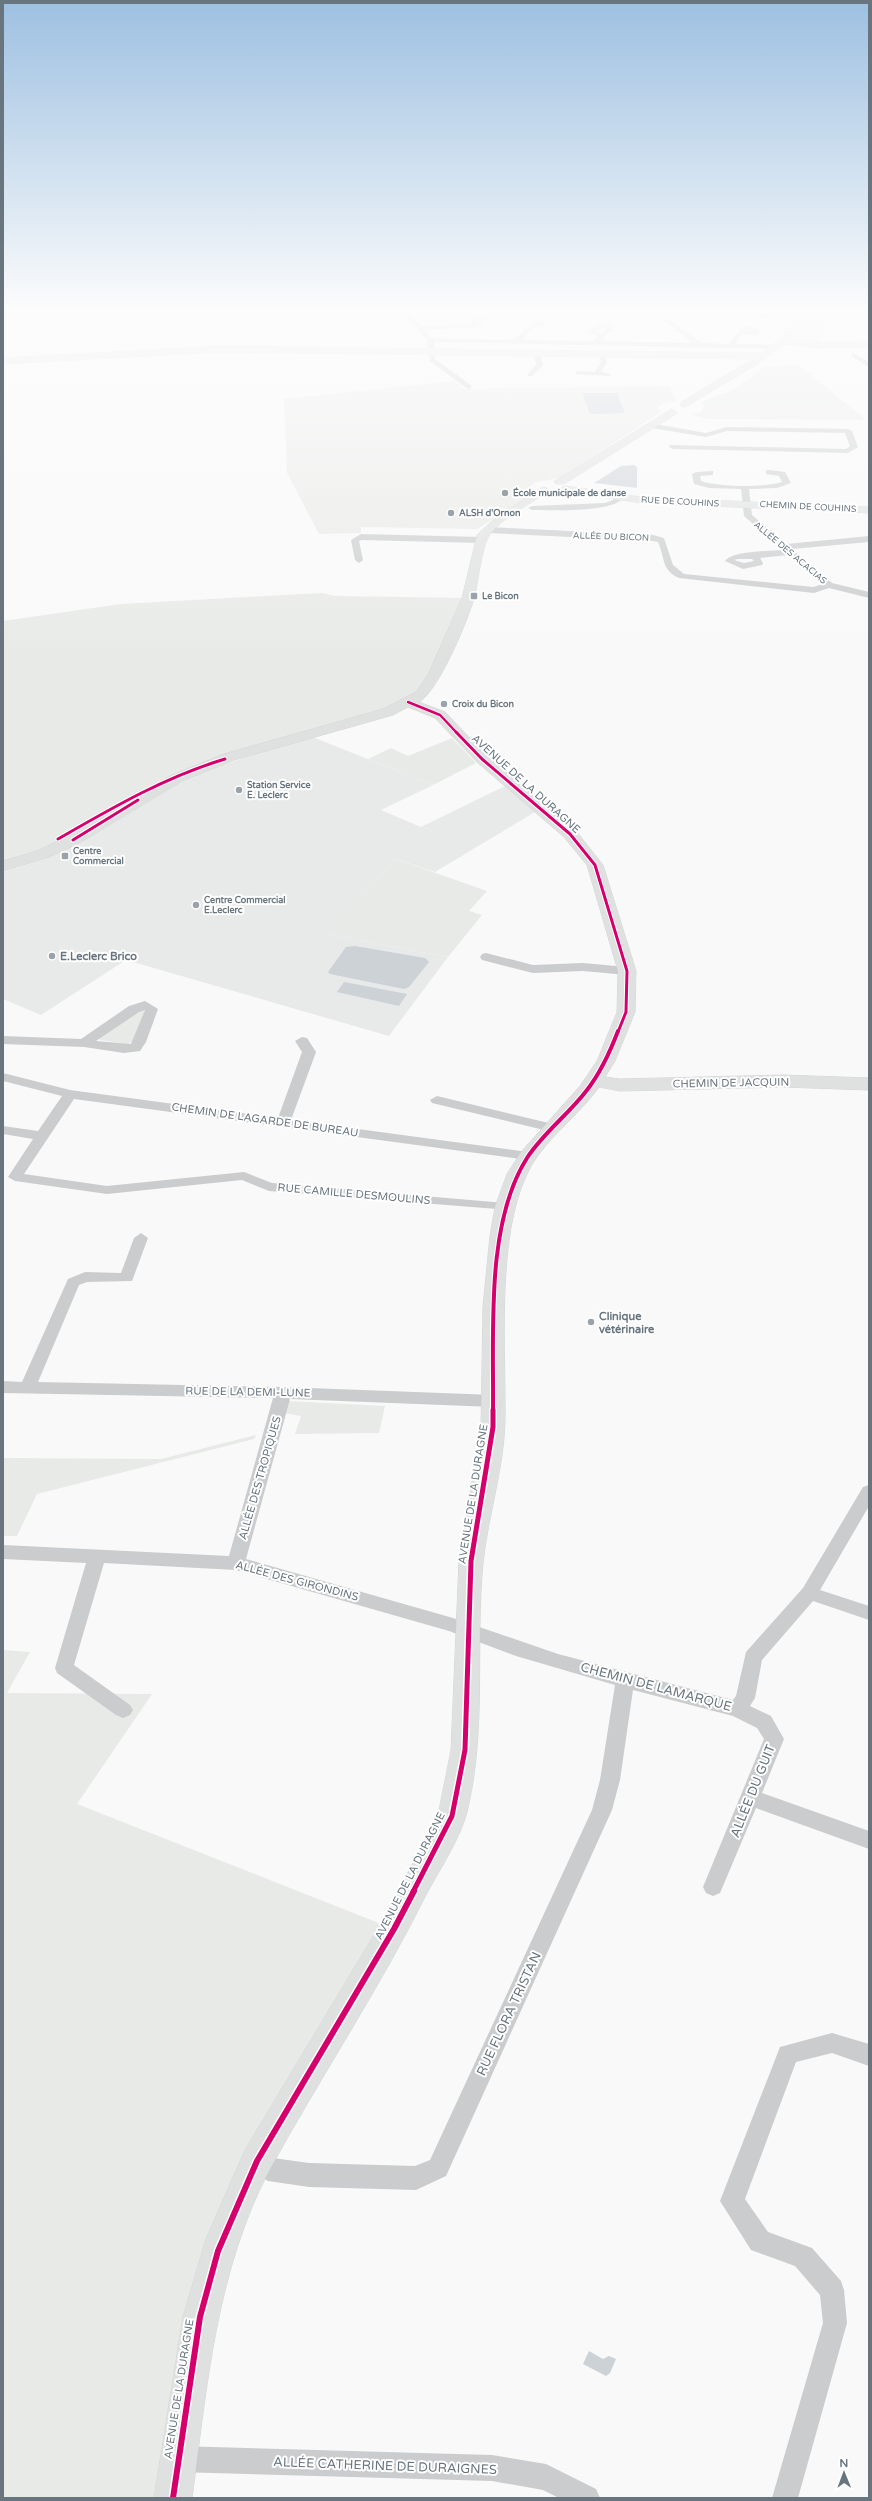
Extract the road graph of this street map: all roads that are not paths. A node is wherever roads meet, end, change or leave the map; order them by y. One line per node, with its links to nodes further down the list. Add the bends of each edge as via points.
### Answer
1 (647, 427): 8 (street)
2 (659, 427): 3 (street)
3 (706, 435): 5 (street); 5 (street, via 727,429 848,431 854,447 848,450)
4 (673, 447): 5 (street)
5 (734, 448)
6 (769, 472): 9 (street, via 782,474 787,483 777,486)
7 (710, 473): 9 (street, via 696,474 697,482 709,486)
8 (563, 486): 10 (street, RUE DE COUHINS); 14 (street, via 550,481 538,484 537,488 543,490)
9 (745, 487): 11 (street, ALLÉE DES ACACIAS)
10 (619, 498): 11 (street, RUE DE COUHINS); 12 (street, via 606,506)
11 (748, 504): 13 (street, CHEMIN DE COUHINS); 16 (street, ALLÉE DES ACACIAS, via 748,516)
12 (532, 508)
13 (869, 510)
14 (484, 535): 18 (street, via 361,537 355,540); 19 (street, ALLÉE DU BICON, via 653,538 661,540 668,566 674,573 682,576 814,590); 21 (street, via 468,598 435,674)
15 (869, 538): 16 (street)
16 (785, 549): 17 (street); 19 (street, ALLÉE DES ACACIAS)
17 (751, 556)
18 (359, 560)
19 (828, 585): 20 (street, ALLÉE DES ACACIAS)
20 (869, 595)
21 (421, 695): 22 (street); 23 (street, AVENUE DE LA DURAGNE, via 437,705)
22 (408, 702): 23 (street, AVENUE DE LA DURAGNE); 24 (street, via 388,712)
23 (440, 715): 28 (street, AVENUE DE LA DURAGNE, via 477,754 584,849 599,877)
24 (225, 759): 25 (street, via 195,768 138,793 68,834 36,850); 26 (street, via 177,778 73,840 43,854)
25 (3, 861)
26 (3, 866)
27 (486, 957): 28 (street, via 533,970 583,967)
28 (627, 971): 33 (street, AVENUE DE LA DURAGNE, via 626,1012 611,1052)
29 (3, 1040): 31 (street)
30 (302, 1041): 37 (street, via 309,1052)
31 (84, 1043): 31 (street, via 124,1049 135,1048 152,1009 145,1005 134,1009)
32 (3, 1077): 35 (street, CHEMIN DE LAGARDE DE BUREAU)
33 (594, 1080): 34 (street, CHEMIN DE JACQUIN, via 620,1085 783,1082); 38 (street, AVENUE DE LA DURAGNE)
34 (869, 1084)
35 (70, 1094): 37 (street, CHEMIN DE LAGARDE DE BUREAU); 40 (street, RUE CAMILLE DESMOULINS)
36 (436, 1100): 38 (street)
37 (284, 1122): 41 (street, CHEMIN DE LAGARDE DE BUREAU)
38 (552, 1128): 41 (street, AVENUE DE LA DURAGNE)
39 (3, 1130): 40 (street)
40 (41, 1136): 42 (street, RUE CAMILLE DESMOULINS, via 15,1177 107,1190 244,1176 269,1187)
41 (528, 1156): 42 (street, AVENUE DE LA DURAGNE)
42 (505, 1207): 47 (street, AVENUE DE LA DURAGNE, via 492,1337)
43 (141, 1238): 45 (street, via 127,1278 85,1277 74,1282)
44 (3, 1387): 45 (street, RUE DE LA DEMI-LUNE)
45 (27, 1388): 46 (street, RUE DE LA DEMI-LUNE)
46 (283, 1393): 47 (street, RUE DE LA DEMI-LUNE); 51 (street, ALLÉE DES TROPIQUES)
47 (494, 1401): 54 (street, AVENUE DE LA DURAGNE, via 491,1451 472,1561)
48 (869, 1491): 52 (street, CHEMIN DE LAMARQUE)
49 (3, 1552): 50 (street, ALLÉE DES GIRONDINS)
50 (97, 1557): 51 (street, ALLÉE DES GIRONDINS); 57 (street, via 64,1668)
51 (236, 1564): 54 (street, ALLÉE DES GIRONDINS)
52 (809, 1593): 53 (street); 56 (street, CHEMIN DE LAMARQUE, via 754,1657 745,1698)
53 (869, 1613)
54 (466, 1630): 55 (street, CHEMIN DE LAMARQUE); 62 (street, AVENUE DE LA DURAGNE, via 465,1750 452,1816 394,1929)
55 (625, 1681): 56 (street, CHEMIN DE LAMARQUE); 62 (street, RUE FLORA TRISTAN, via 610,1780 602,1810 438,2168 416,2178 309,2175 268,2168)
56 (737, 1709): 58 (street, ALLÉE DU GUIT, via 764,1722 774,1739)
57 (123, 1710)
58 (751, 1798): 59 (street); 60 (street, ALLÉE DU GUIT)
59 (869, 1840)
60 (713, 1887)
61 (869, 2056): 66 (street, via 832,2043 788,2054 732,2201 760,2241 803,2257 832,2290 835,2323)
62 (258, 2161): 63 (street, AVENUE DE LA DURAGNE, via 218,2251 200,2317)
63 (177, 2459): 64 (street, AVENUE DE LA DURAGNE); 65 (street, ALLÉE CATHERINE DE DURAIGNES, via 492,2468 546,2477)
64 (173, 2498)
65 (587, 2498)
66 (785, 2498)

